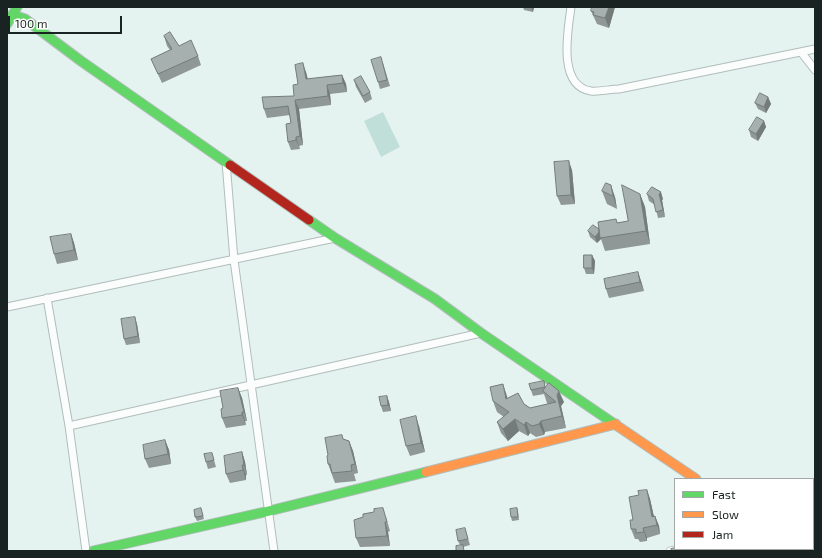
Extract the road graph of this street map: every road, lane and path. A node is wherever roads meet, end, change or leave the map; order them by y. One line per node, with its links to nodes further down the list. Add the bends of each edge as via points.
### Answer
1 (571, 7): 5 (street, via 566,43 567,61 571,75 578,85 591,91 619,89)
2 (15, 11): 3 (street); 7 (street, via 81,61)
3 (7, 24)
4 (815, 49): 5 (street)
5 (801, 52): 6 (street)
6 (815, 70)
7 (226, 162): 8 (street); 9 (street)
8 (335, 238): 9 (street); 12 (street, via 435,299)
9 (234, 260): 10 (street); 13 (street)
10 (47, 298): 11 (street); 15 (street)
11 (7, 307)
12 (481, 333): 13 (street); 14 (street)
13 (250, 386): 15 (street); 17 (street)
14 (616, 424): 16 (street); 17 (street)
15 (69, 426): 18 (street)
16 (695, 478)
17 (269, 511): 19 (street); 20 (street)
18 (86, 551)
19 (93, 551)
20 (274, 551)

